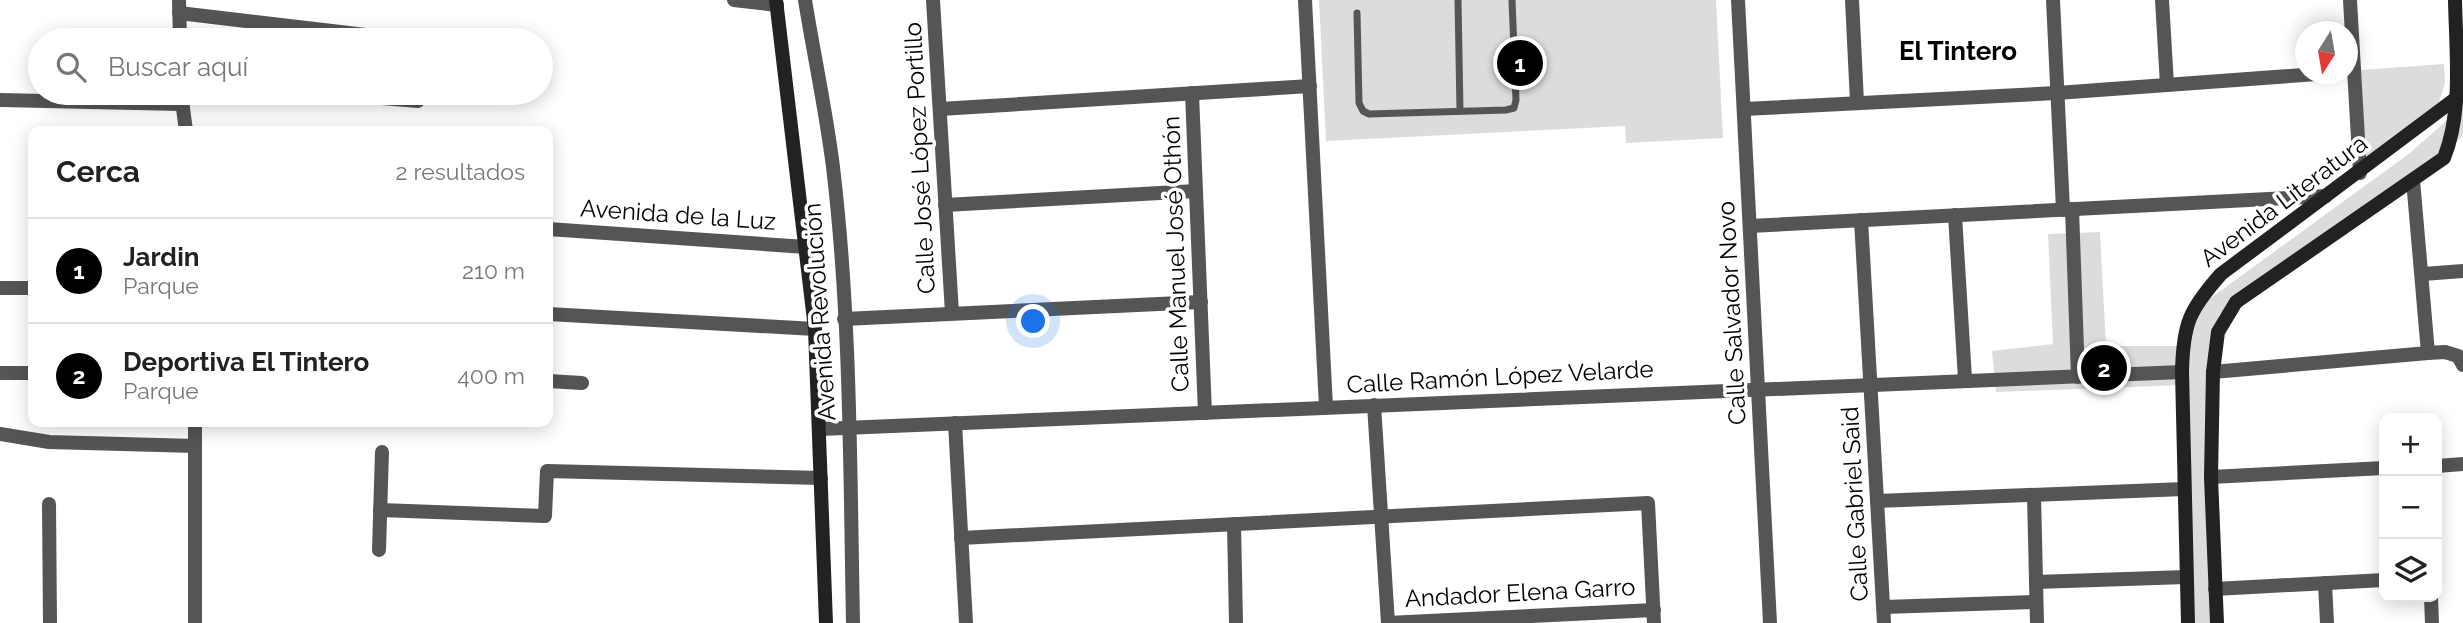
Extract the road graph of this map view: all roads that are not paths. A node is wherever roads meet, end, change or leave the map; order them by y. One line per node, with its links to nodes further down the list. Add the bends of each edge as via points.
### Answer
1 (734, 0): 13 (street)
2 (805, 0): 53 (street, Avenida Revolución, via 833,166)
3 (933, 0): 30 (street, Calle José López Portillo)
4 (1305, 0): 22 (street)
5 (1458, 0): 32 (lane)
6 (1512, 0): 32 (lane, via 1514,108)
7 (1738, 0): 31 (street, Calle Salvador Novo)
8 (1852, 0): 28 (street)
9 (2053, 0): 24 (street)
10 (2162, 0): 21 (street)
11 (2350, 0): 16 (street)
12 (2455, 0): 25 (street)
13 (776, 3): 45 (street, Avenida Revolución)
14 (179, 6): 17 (street); 18 (street)
15 (1357, 13): 32 (lane, via 1359,103 1363,111)
16 (2350, 21)
17 (180, 28)
18 (327, 28)
19 (2295, 76): 21 (street)
20 (2351, 84): 35 (street)
21 (2167, 85): 24 (street)
22 (1310, 86): 23 (street); 68 (street)
23 (1192, 93): 30 (street); 37 (street, Calle Manuel José Othón)
24 (2057, 93): 28 (street); 40 (street)
25 (2459, 96): 34 (street); 35 (street, Avenida Literatura)
26 (0, 100): 27 (street)
27 (28, 100)
28 (1857, 102): 31 (street)
29 (182, 105): 33 (street)
30 (940, 109): 39 (street, Calle José López Portillo)
31 (1744, 109): 43 (street, Calle Salvador Novo)
32 (1460, 110)
33 (185, 126)
34 (2459, 137): 36 (street, via 2444,158)
35 (2360, 173): 38 (street, Avenida Literatura)
36 (2413, 180): 47 (street); 60 (street, via 2236,302 2218,331)
37 (1196, 191): 39 (street); 50 (street, Calle Manuel José Othón)
38 (2326, 197): 40 (street); 57 (street, Avenida Literatura, via 2221,274 2197,300 2183,335)
39 (945, 205): 51 (street, Calle José López Portillo)
40 (2068, 210): 41 (street); 61 (street)
41 (1955, 215): 42 (street); 62 (street)
42 (1861, 220): 43 (street); 65 (street, Calle Gabriel Said)
43 (1750, 226): 66 (street, Calle Salvador Novo)
44 (553, 229): 45 (street, Avenida de la Luz)
45 (806, 247): 54 (street, Avenida Revolución)
46 (2463, 271): 47 (street)
47 (2423, 274): 55 (street)
48 (0, 288): 49 (street)
49 (28, 288)
50 (1201, 302): 51 (street); 69 (street, Calle Manuel José Othón)
51 (952, 313): 53 (street)
52 (553, 314): 54 (street)
53 (844, 319): 72 (street, Avenida Revolución)
54 (815, 329): 73 (street, Avenida Revolución)
55 (2428, 353): 56 (street, via 2458,356); 60 (street)
56 (2463, 365)
57 (2182, 372): 61 (street, Calle Ramón López Velarde); 82 (street, Avenida Literatura)
58 (0, 373): 59 (street)
59 (28, 373)
60 (2213, 373): 80 (street)
61 (2078, 377): 62 (street, Calle Ramón López Velarde)
62 (1965, 379): 65 (street, Calle Ramón López Velarde)
63 (553, 381): 64 (street)
64 (582, 383)
65 (1870, 383): 66 (street, Calle Ramón López Velarde); 84 (street, Calle Gabriel Said)
66 (1758, 388): 67 (street, Calle Ramón López Velarde); 107 (street, Calle Salvador Novo)
67 (1374, 405): 68 (street, Calle Ramón López Velarde); 87 (street)
68 (1326, 407): 69 (street, Calle Ramón López Velarde)
69 (1206, 413): 70 (street, Calle Ramón López Velarde)
70 (955, 423): 72 (street, Calle Ramón López Velarde); 89 (street)
71 (195, 427): 75 (street)
72 (850, 428): 73 (street, Calle Ramón López Velarde); 103 (street, Avenida Revolución)
73 (820, 429): 81 (street, Avenida Revolución)
74 (0, 434): 75 (street, via 49,442)
75 (195, 446): 101 (street)
76 (382, 452): 86 (street)
77 (2463, 464): 78 (street)
78 (2442, 466)
79 (2379, 468): 80 (street)
80 (2211, 477): 95 (street)
81 (821, 478): 86 (street, via 547,471 545,516); 102 (street, Avenida Revolución)
82 (2184, 489): 83 (street); 91 (street, Avenida Literatura)
83 (2034, 495): 84 (street); 93 (street)
84 (1877, 501): 98 (street, Calle Gabriel Said)
85 (49, 504): 100 (street)
86 (380, 510): 90 (street)
87 (1381, 517): 88 (street); 99 (street, via 1648,503); 106 (street)
88 (1234, 524): 89 (street); 105 (street)
89 (961, 538): 104 (street)
90 (379, 550)
91 (2186, 577): 93 (street); 110 (street, Avenida Literatura)
92 (2379, 580): 94 (street)
93 (2036, 582): 96 (street)
94 (2325, 583): 95 (street); 112 (street)
95 (2215, 589): 111 (street)
96 (2036, 602): 98 (street); 109 (street)
97 (2431, 602): 113 (street)
98 (1884, 607): 108 (street, Calle Gabriel Said)
99 (1654, 616): 106 (street, Andador Elena Garro)
100 (50, 623)
101 (195, 623)
102 (826, 623)
103 (853, 623)
104 (967, 623)
105 (1236, 623)
106 (1388, 623)
107 (1770, 623)
108 (1884, 623)
109 (2037, 623)
110 (2188, 623)
111 (2217, 623)
112 (2327, 623)
113 (2432, 623)

